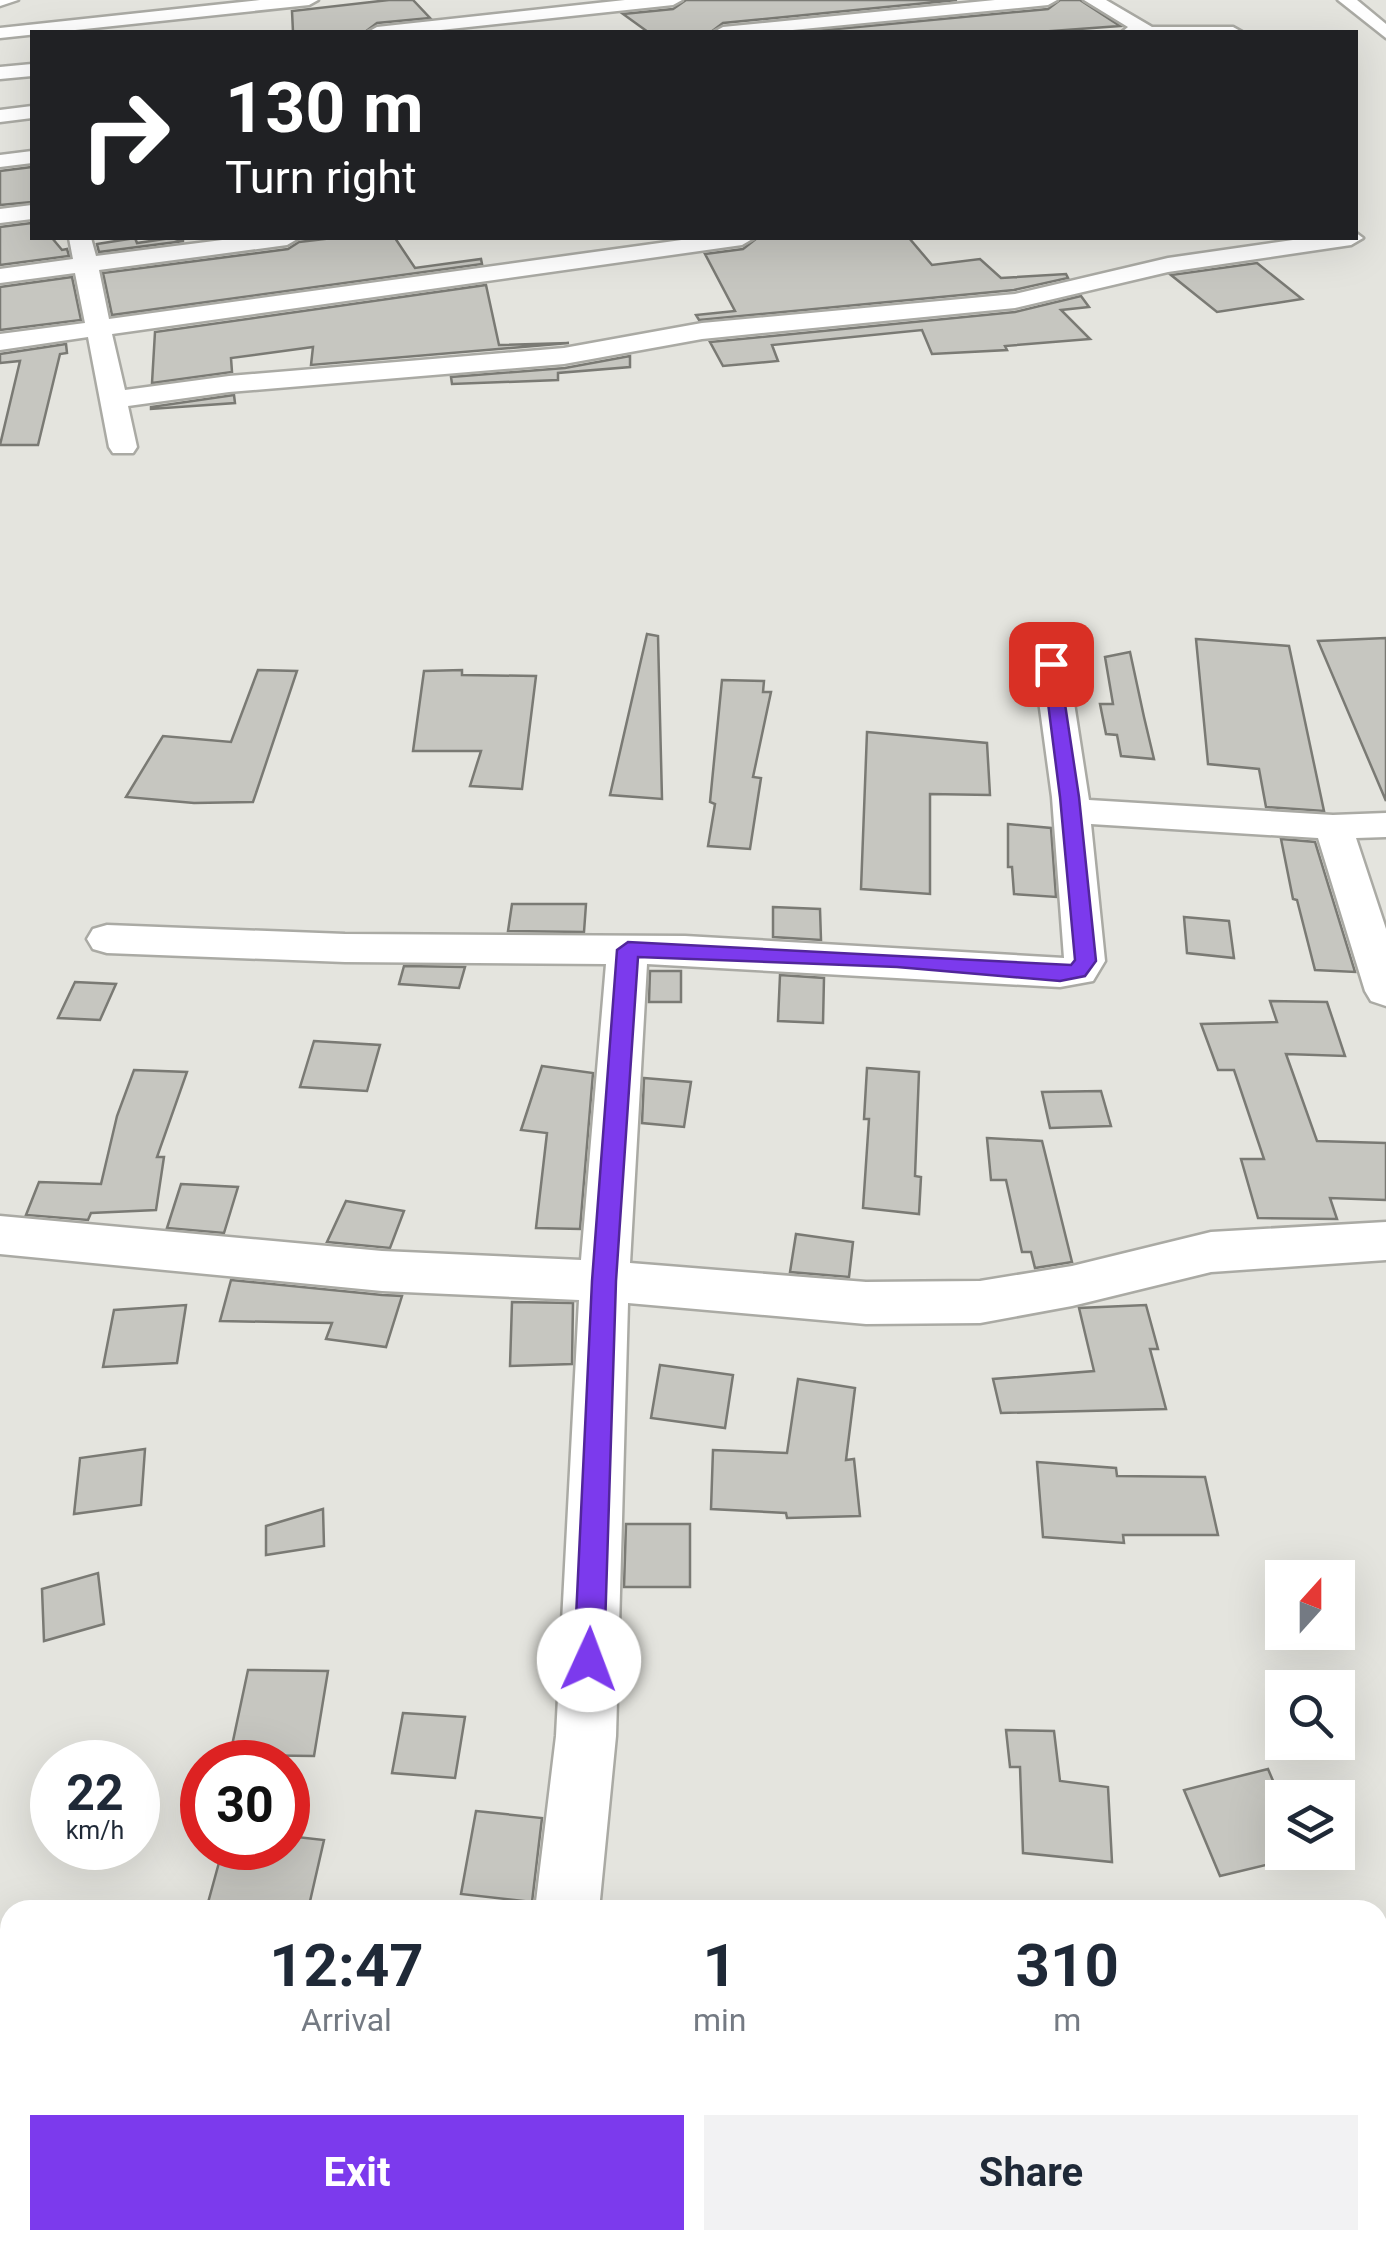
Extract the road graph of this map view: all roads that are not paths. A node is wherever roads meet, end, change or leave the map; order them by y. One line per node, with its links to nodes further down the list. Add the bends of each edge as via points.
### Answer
1 (8, 0): 7 (street)
2 (309, 0): 9 (street)
3 (673, 0): 12 (street)
4 (1048, 0): 8 (street)
5 (1093, 0): 13 (street)
6 (1348, 0): 15 (street)
7 (0, 1)
8 (972, 4): 10 (street); 11 (street)
9 (48, 24): 14 (street)
10 (1002, 24)
11 (716, 29)
12 (404, 30)
13 (1146, 30)
14 (0, 33)
15 (1386, 36): 16 (street)
16 (1358, 37)
17 (30, 70): 18 (street)
18 (0, 73)
19 (30, 112): 20 (street)
20 (0, 116)
21 (30, 157): 22 (street)
22 (0, 161)
23 (30, 212): 24 (street)
24 (0, 216)
25 (255, 240): 29 (street)
26 (721, 240): 32 (street, via 526,259)
27 (1220, 240): 30 (street)
28 (1333, 240): 30 (street)
29 (82, 251): 31 (street); 32 (street)
30 (1260, 251): 34 (street, via 1015,302 702,330 532,360)
31 (0, 276)
32 (96, 328): 33 (street); 34 (street)
33 (0, 342)
34 (112, 400): 35 (street)
35 (123, 447)
36 (1051, 664): 37 (street)
37 (1071, 812): 39 (street); 41 (street, via 1085,961 1078,971)
38 (1386, 825): 39 (street)
39 (1334, 827): 42 (street)
40 (107, 939): 41 (street)
41 (628, 950): 45 (street)
42 (1386, 992)
43 (0, 1235): 45 (street, via 382,1271)
44 (1386, 1241): 45 (street, via 1211,1252 980,1302 866,1302)
45 (604, 1281): 46 (street, via 586,1736)
46 (568, 1900)

